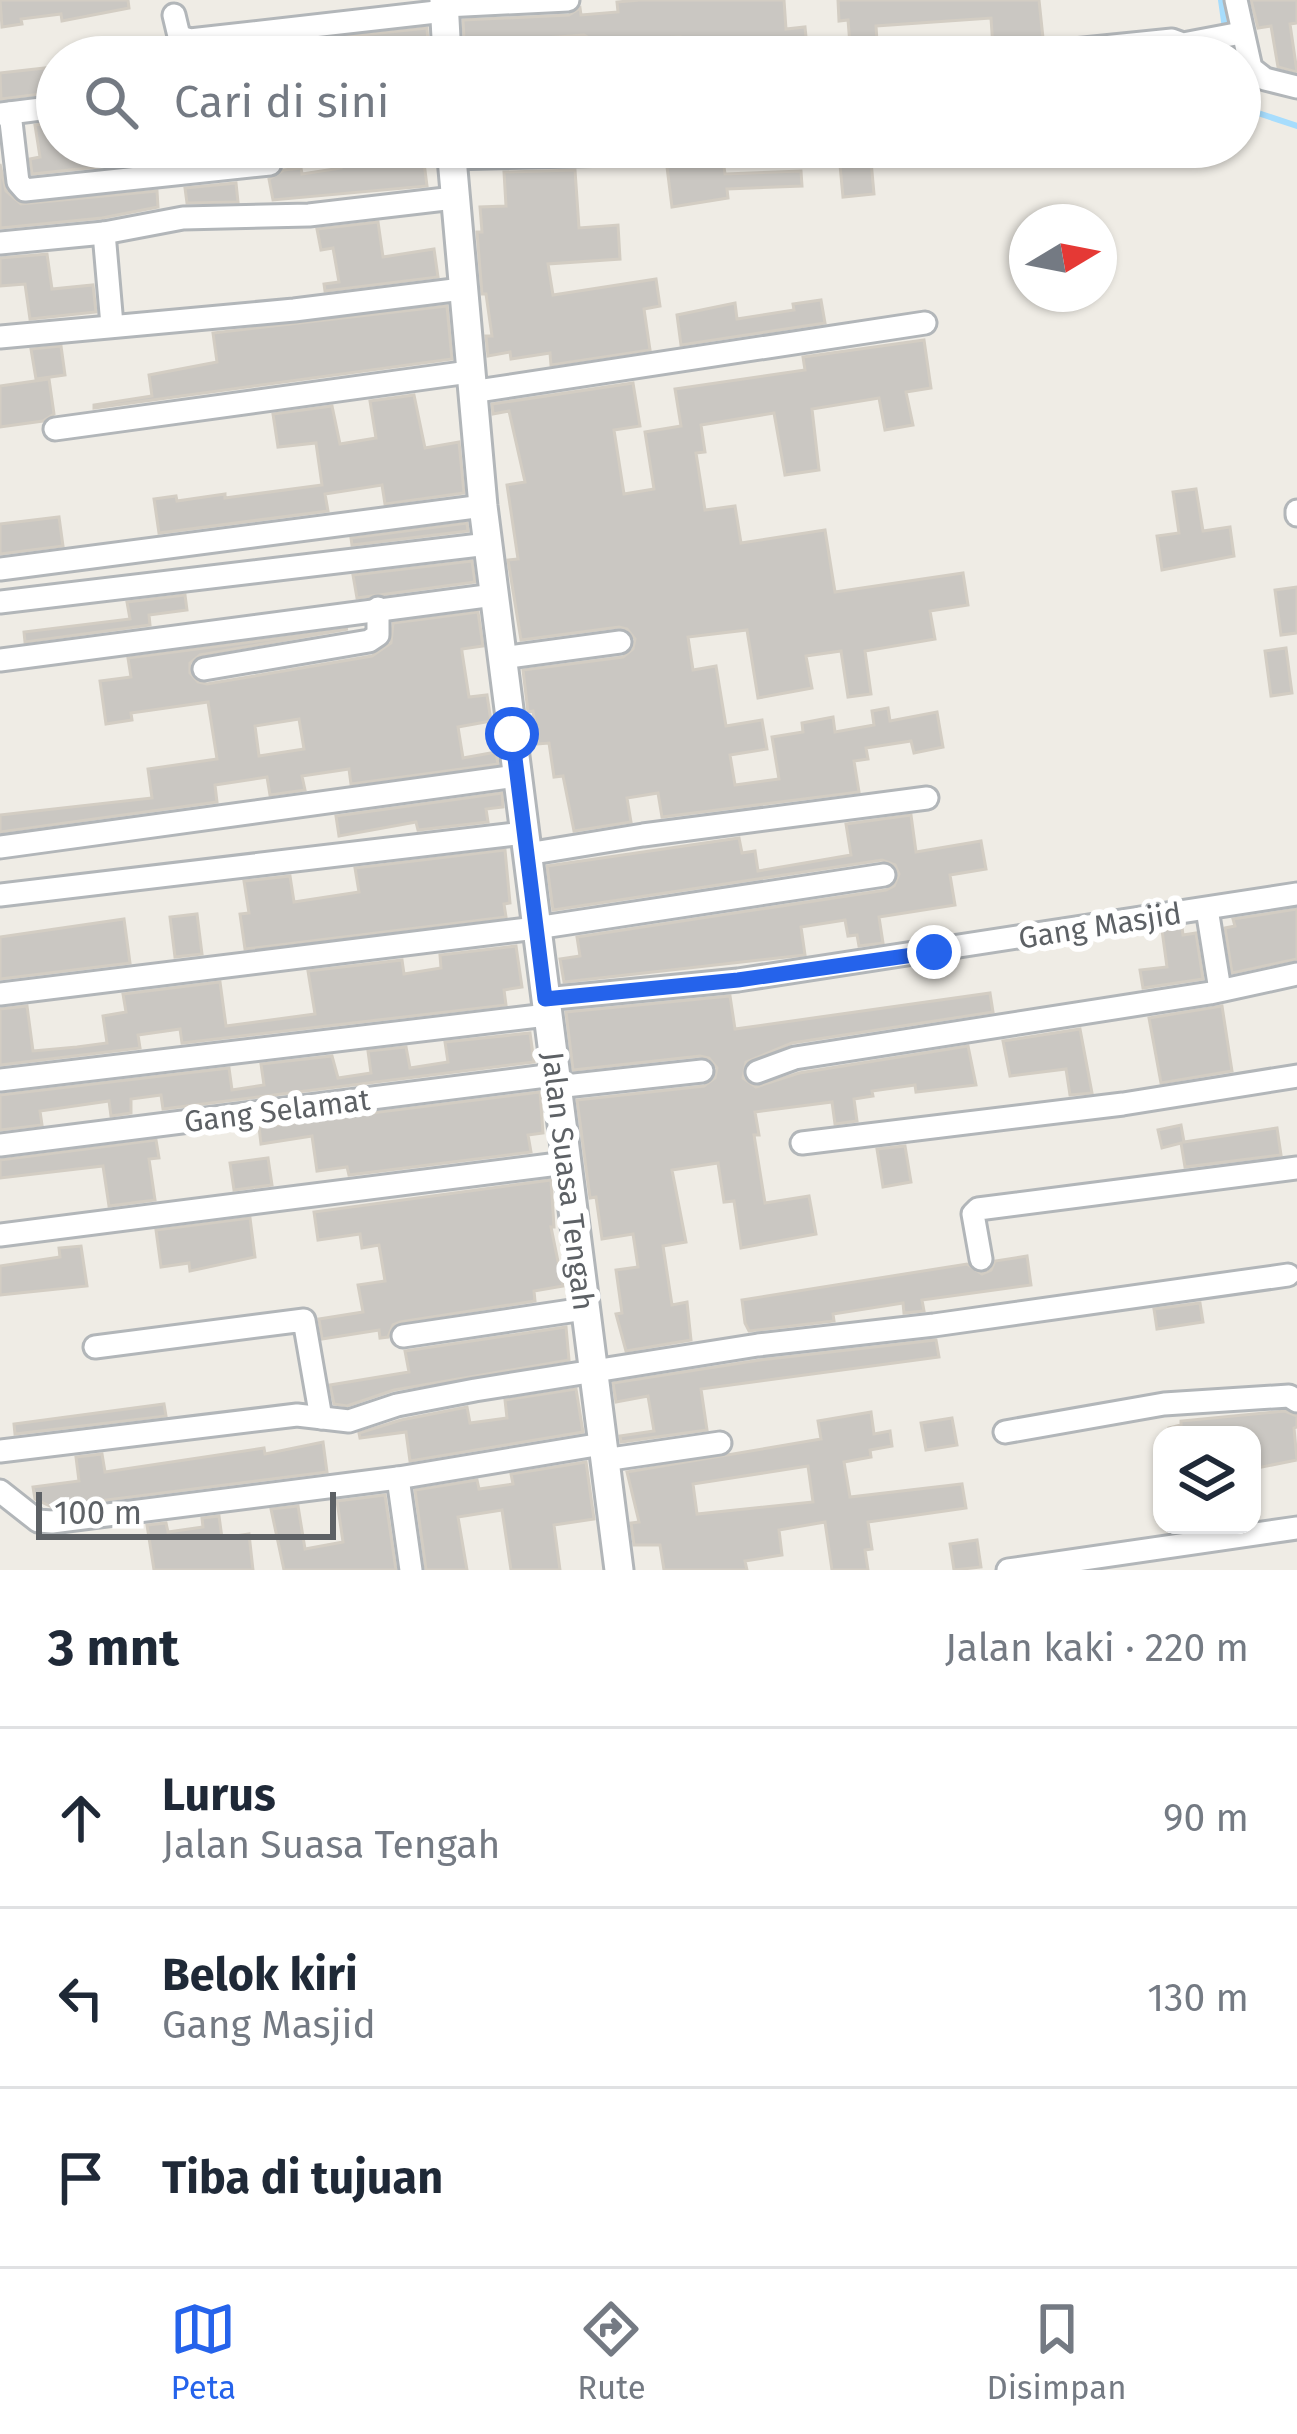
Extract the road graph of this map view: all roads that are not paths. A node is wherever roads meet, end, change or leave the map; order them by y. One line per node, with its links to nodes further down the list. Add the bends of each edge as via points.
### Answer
1 (568, 0): 3 (street)
2 (1236, 0): 5 (street)
3 (445, 6): 7 (street); 8 (street)
4 (174, 15): 6 (street)
5 (1232, 34): 9 (street)
6 (181, 36)
7 (220, 36)
8 (446, 36)
9 (1223, 36)
10 (1261, 75): 11 (street)
11 (1297, 87)
12 (36, 110): 13 (street)
13 (5, 114): 14 (street, via 25,190)
14 (232, 168)
15 (452, 168): 16 (street, Jalan Suasa Tengah)
16 (454, 198): 17 (street, via 309,215 183,218); 19 (street, Jalan Suasa Tengah)
17 (104, 233): 18 (street); 21 (street)
18 (0, 243)
19 (462, 289): 21 (street); 23 (street, Jalan Suasa Tengah)
20 (925, 323): 23 (street)
21 (112, 325): 22 (street)
22 (0, 337)
23 (470, 381): 24 (street); 25 (street, Jalan Suasa Tengah)
24 (55, 429)
25 (483, 506): 26 (street, Jalan Suasa Tengah); 27 (street)
26 (488, 544): 28 (street, Jalan Suasa Tengah); 29 (street)
27 (0, 569)
28 (494, 596): 30 (street); 32 (street, Jalan Suasa Tengah)
29 (0, 602)
30 (378, 608): 33 (street); 34 (street, via 370,641)
31 (620, 642): 32 (street)
32 (502, 658): 35 (street, Jalan Suasa Tengah)
33 (0, 660)
34 (204, 669)
35 (517, 776): 37 (street, Jalan Suasa Tengah); 38 (street)
36 (927, 798): 37 (street)
37 (525, 844): 41 (street); 43 (street, Jalan Suasa Tengah)
38 (0, 847)
39 (884, 875): 43 (street)
40 (1297, 894): 42 (street, Gang Masjid)
41 (0, 895)
42 (1207, 909): 45 (street); 47 (street, Gang Masjid)
43 (536, 928): 46 (street); 47 (street, Jalan Suasa Tengah)
44 (1297, 974): 45 (street)
45 (1220, 990): 49 (street, via 794,1058)
46 (0, 994)
47 (546, 1007): 51 (street, Gang Masjid); 52 (street, Jalan Suasa Tengah)
48 (703, 1071): 52 (street, Gang Selamat)
49 (757, 1072)
50 (1297, 1076): 53 (street)
51 (0, 1080)
52 (555, 1081): 54 (street, Gang Selamat); 55 (street, Jalan Suasa Tengah)
53 (802, 1143)
54 (0, 1144)
55 (566, 1163): 57 (street); 60 (street, Jalan Suasa Tengah)
56 (1297, 1168): 58 (street, via 978,1208)
57 (0, 1235)
58 (981, 1259)
59 (1288, 1275): 63 (street)
60 (584, 1309): 61 (street); 63 (street, Jalan Suasa Tengah)
61 (403, 1336)
62 (95, 1347): 65 (street, via 301,1319)
63 (592, 1372): 65 (street, via 397,1405 349,1421); 69 (street, Jalan Suasa Tengah)
64 (1297, 1401): 66 (street, via 1164,1404)
65 (321, 1418): 68 (street)
66 (1005, 1432)
67 (720, 1443): 69 (street)
68 (0, 1451)
69 (603, 1452): 70 (street); 74 (street, Jalan Suasa Tengah)
70 (398, 1478): 71 (street, via 52,1522 38,1521); 73 (street)
71 (0, 1491)
72 (1297, 1528): 75 (street)
73 (411, 1570)
74 (619, 1570)
75 (1008, 1570)

